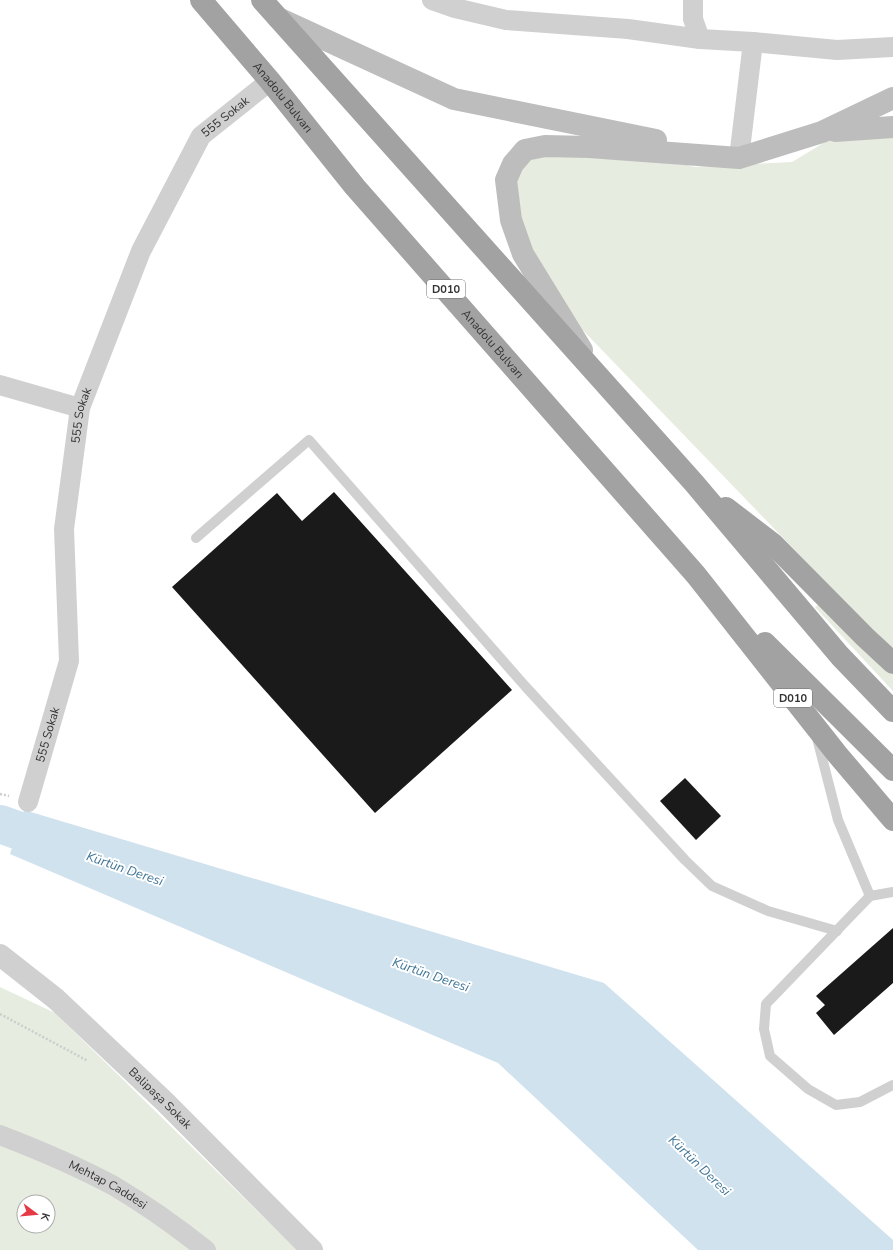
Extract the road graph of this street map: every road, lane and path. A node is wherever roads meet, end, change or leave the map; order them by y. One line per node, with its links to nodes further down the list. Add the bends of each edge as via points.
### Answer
1 (201, 0): 9 (highway, Anadolu Bulvarı / D010)
2 (262, 0): 5 (highway)
3 (432, 0): 6 (street, via 506,20 628,29)
4 (693, 0): 6 (street, via 693,19)
5 (278, 18): 13 (main road, via 454,99); 14 (highway)
6 (700, 38): 7 (street)
7 (753, 42): 8 (street, via 837,50); 13 (street)
8 (893, 47)
9 (270, 81): 16 (street, 555 Sokak, via 201,136 141,250); 19 (highway, Anadolu Bulvarı / D010, via 355,186)
10 (893, 98): 12 (main road)
11 (893, 127): 12 (main road)
12 (822, 132): 13 (main road)
13 (739, 158): 14 (main road, via 545,146 525,150 513,164 506,180 511,220 523,254)
14 (600, 379): 17 (highway)
15 (0, 385): 16 (street)
16 (80, 408): 24 (street, 555 Sokak, via 64,529 69,661)
17 (694, 483): 20 (highway, via 773,544); 21 (highway, via 840,656)
18 (196, 538): 28 (lane, via 309,440 525,686 712,886 768,911)
19 (696, 575): 22 (highway, D010); 23 (highway, D010)
20 (893, 663)
21 (893, 711)
22 (813, 723): 25 (highway, D010); 27 (lane, via 838,820)
23 (893, 770)
24 (28, 802)
25 (893, 820)
26 (893, 892): 27 (lane)
27 (870, 896): 28 (lane)
28 (837, 931): 32 (lane, via 766,1004 764,1028 770,1056 808,1089 836,1104 860,1102)
29 (0, 955): 35 (street, Balipaşa Sokak, via 56,999 165,1102)
30 (0, 1014): 31 (path)
31 (90, 1062)
32 (893, 1085)
33 (0, 1135): 34 (street, Mehtap Caddesi, via 52,1155 114,1187 168,1220)
34 (206, 1250)
35 (312, 1250)

